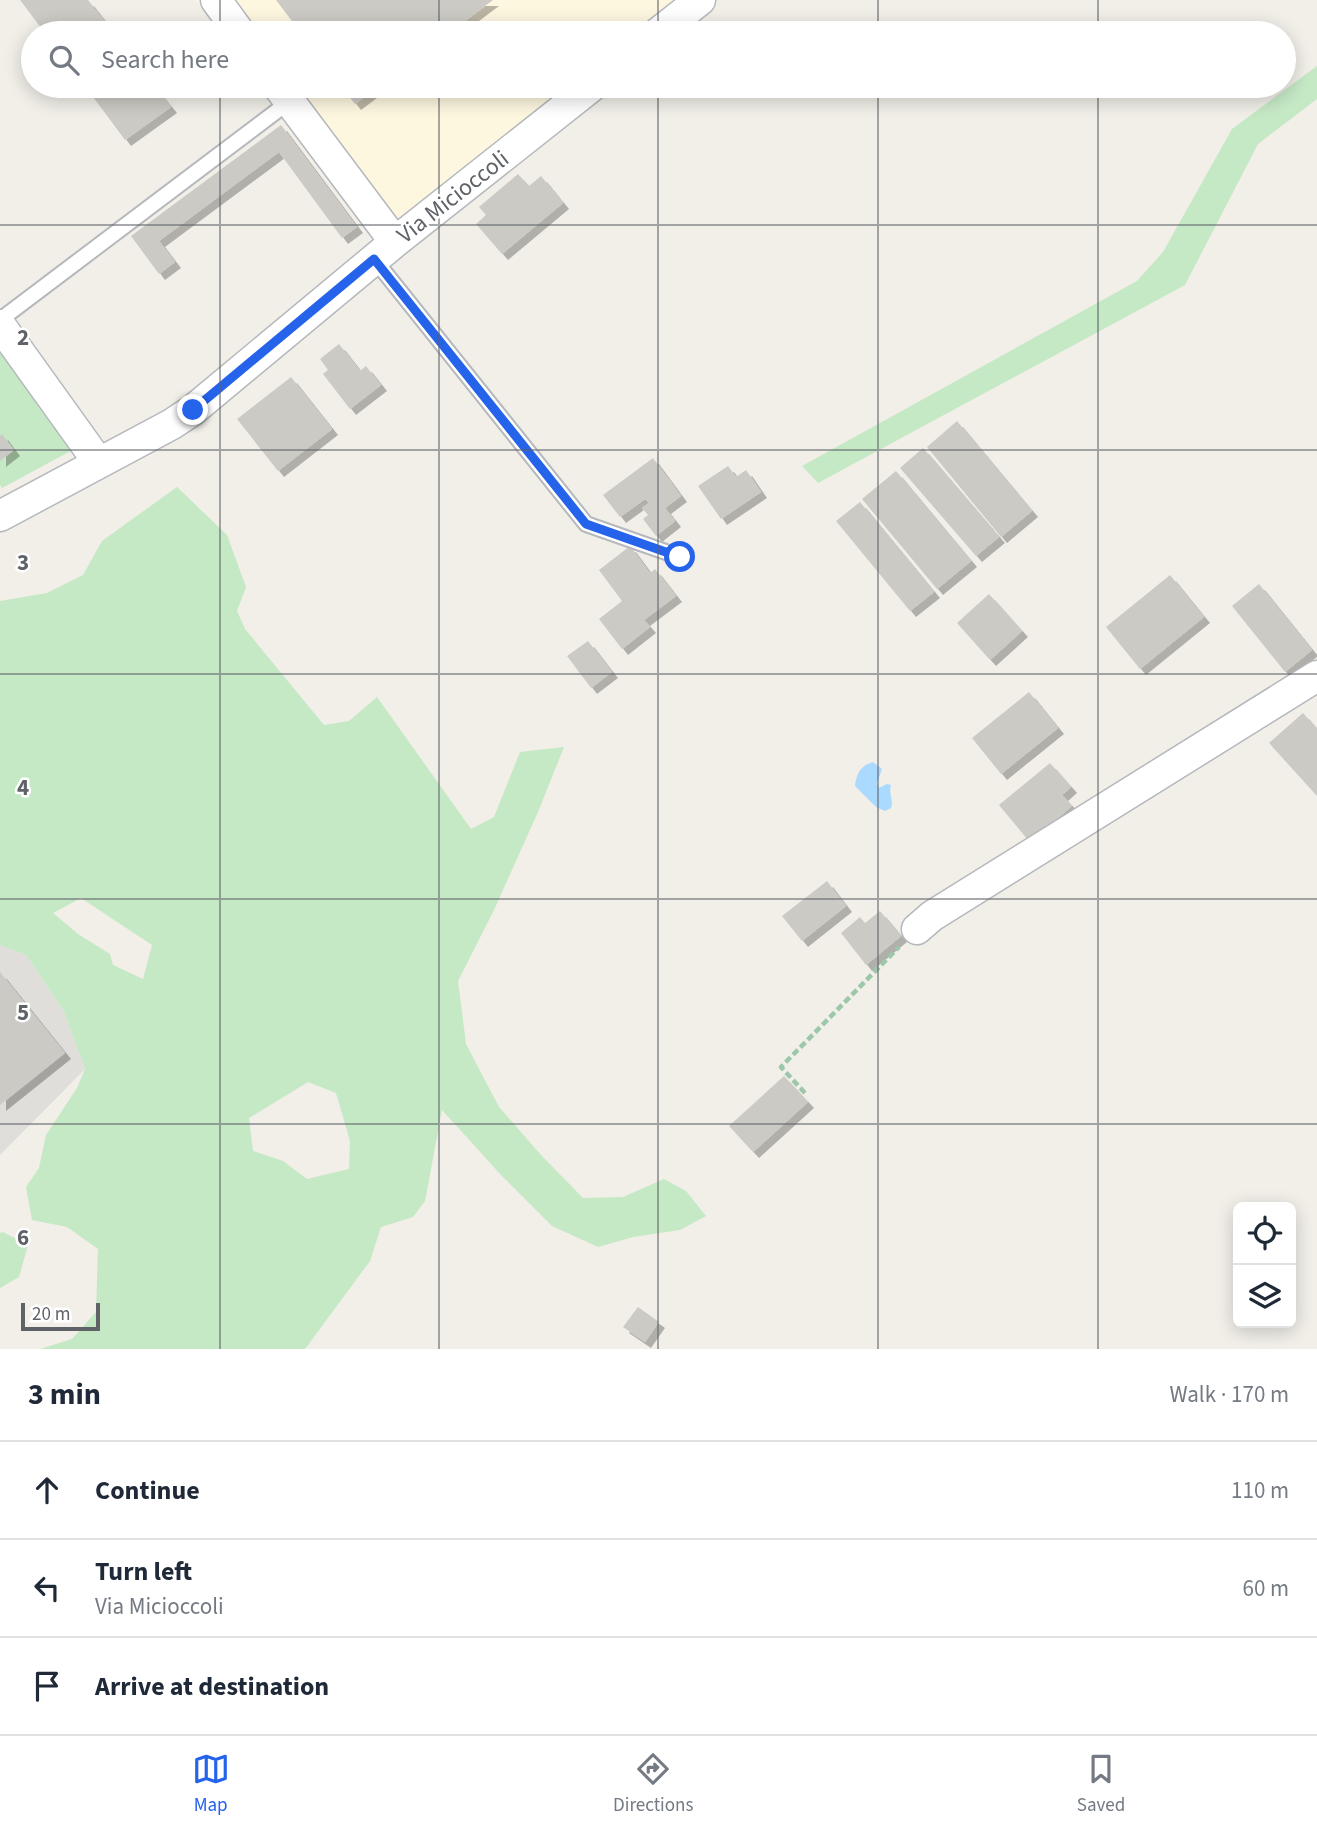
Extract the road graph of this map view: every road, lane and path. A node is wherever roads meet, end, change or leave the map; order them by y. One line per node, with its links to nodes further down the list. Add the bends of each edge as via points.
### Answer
1 (216, 0): 3 (street)
2 (691, 3): 4 (street)
3 (231, 21)
4 (672, 21)
5 (279, 98): 9 (lane)
6 (287, 98): 8 (street)
7 (577, 98): 8 (street, Via Micioccoli)
8 (385, 251): 10 (street, Via Micioccoli, via 193,410); 12 (lane, via 586,524)
9 (0, 322): 10 (street)
10 (99, 463): 11 (street, Via Micioccoli)
11 (0, 516)
12 (680, 557)
13 (1317, 676): 14 (street)
14 (916, 929): 15 (path, via 780,1067)
15 (805, 1093)

